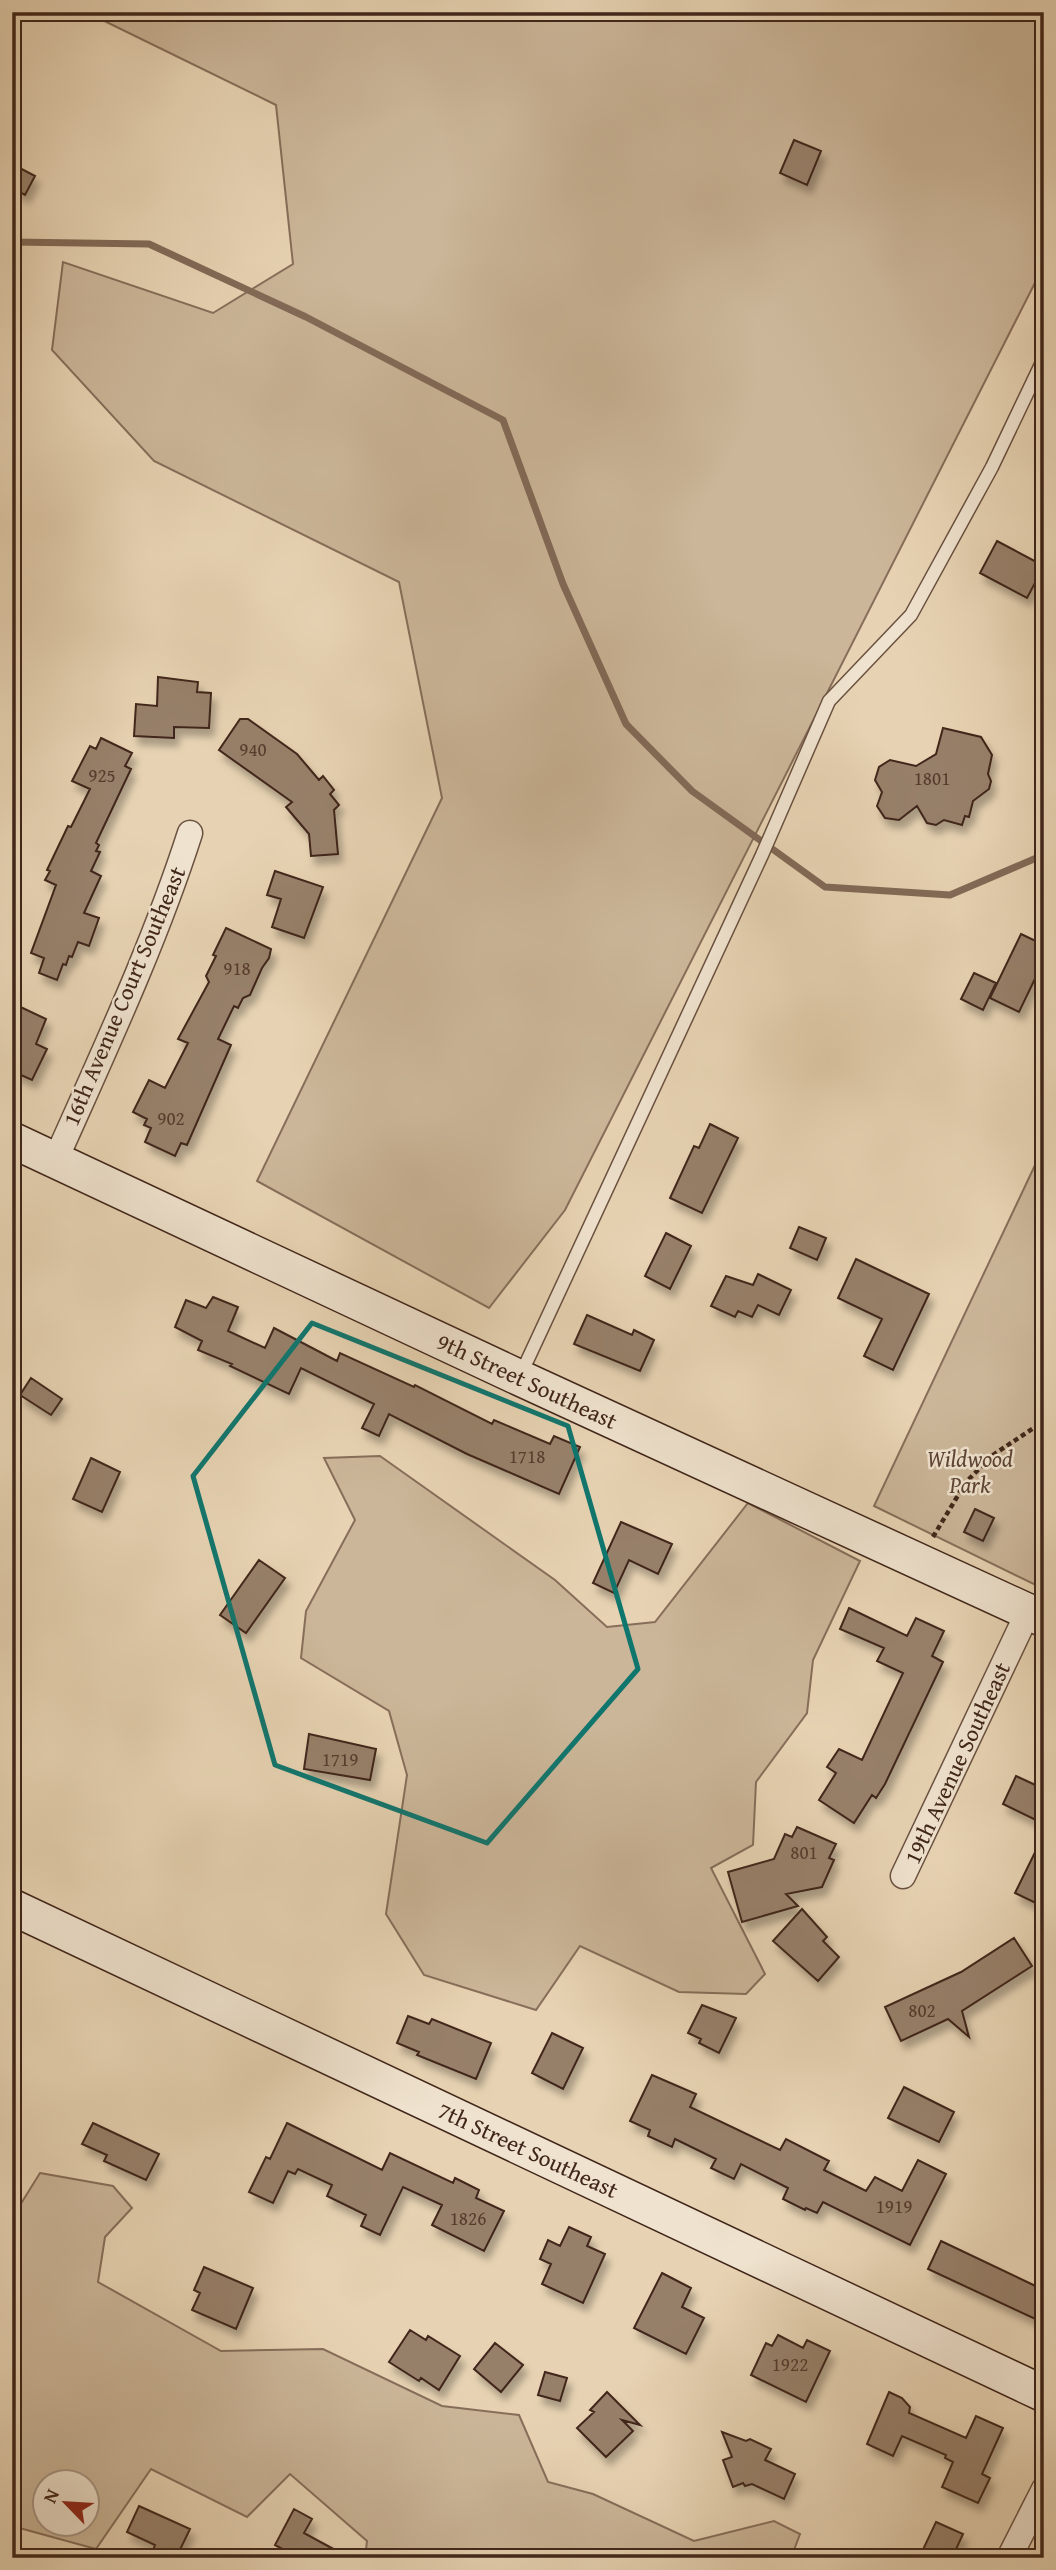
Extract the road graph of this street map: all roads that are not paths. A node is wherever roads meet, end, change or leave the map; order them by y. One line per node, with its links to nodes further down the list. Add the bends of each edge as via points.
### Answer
1 (1044, 358): 5 (lane, via 992,467 911,615 829,701)
2 (190, 833): 4 (street, 16th Avenue Court Southeast, via 124,1007)
3 (12, 1140): 4 (street, 9th Street Southeast)
4 (56, 1158): 5 (street, 9th Street Southeast)
5 (520, 1378): 6 (street, 9th Street Southeast)
6 (1036, 1616): 7 (street, 19th Avenue Southeast)
7 (903, 1876)
8 (12, 1907): 9 (street, 7th Street Southeast)
9 (1044, 2394)
10 (1044, 2489): 11 (street)
11 (1009, 2558)

